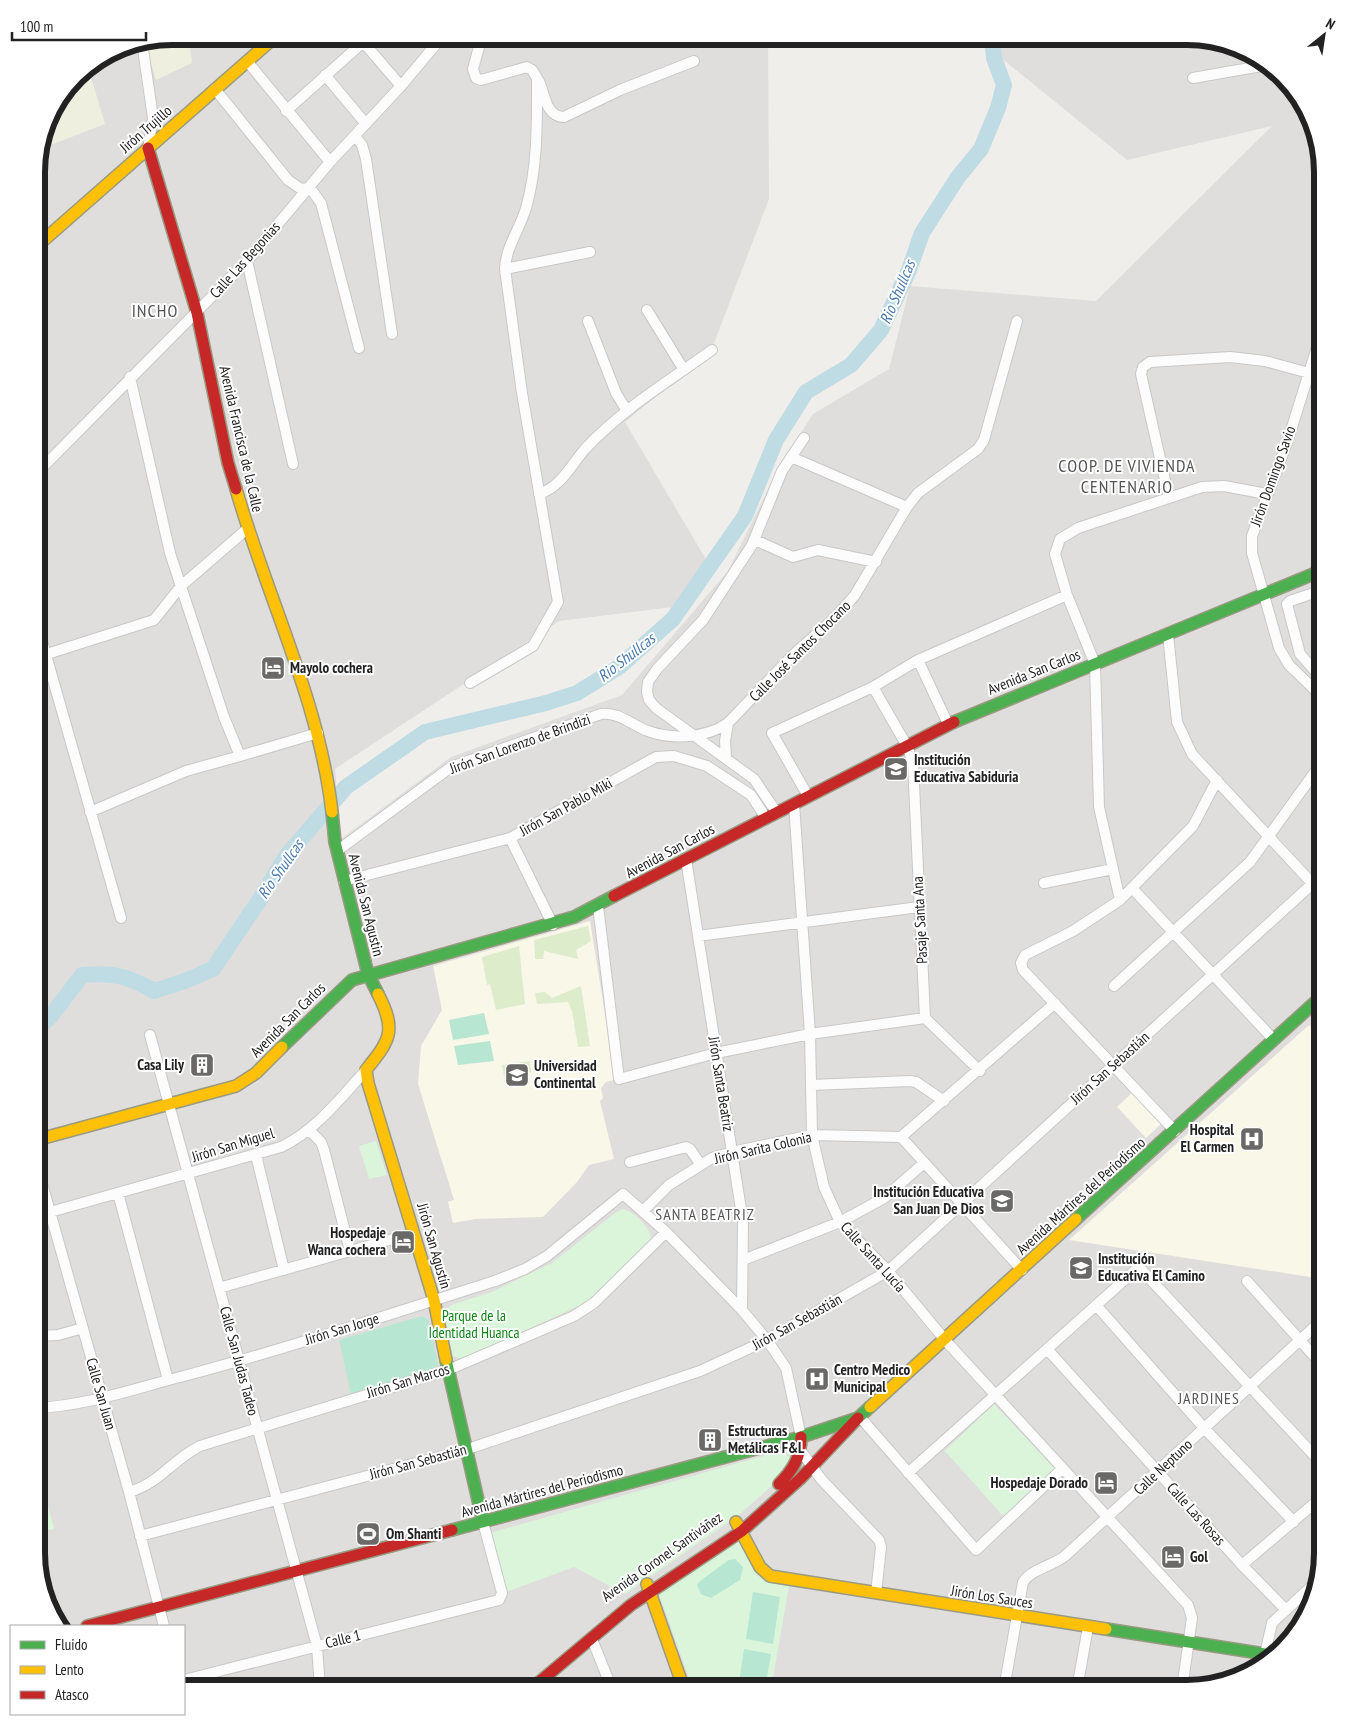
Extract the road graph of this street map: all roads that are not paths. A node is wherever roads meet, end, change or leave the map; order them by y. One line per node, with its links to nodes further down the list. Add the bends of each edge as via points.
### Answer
1 (266, 45): 7 (main road, Jirón Trujillo)
2 (357, 45): 10 (street)
3 (369, 45): 13 (street)
4 (435, 45): 13 (street, Calle Las Begonias)
5 (480, 45): 11 (street, via 473,69 476,78 481,80 527,68)
6 (143, 48): 18 (street, via 153,118)
7 (247, 61): 14 (main road, Jirón Trujillo); 15 (street)
8 (694, 61): 11 (street, via 620,90 564,117 550,111)
9 (1258, 67): 12 (street)
10 (325, 75): 15 (street); 16 (street)
11 (537, 78): 24 (street, via 535,154 529,196 519,229 506,254)
12 (1193, 78)
13 (401, 86): 16 (street, Calle Las Begonias)
14 (215, 89): 18 (main road, Jirón Trujillo); 20 (street, via 288,180 301,189)
15 (286, 111): 19 (street)
16 (366, 124): 17 (street, Calle Las Begonias)
17 (355, 136): 19 (street, Calle Las Begonias); 29 (street, via 362,145 366,160)
18 (148, 148): 21 (main road, Jirón Trujillo); 26 (main road, Avenida Francisca de la Calle)
19 (330, 162): 20 (street, Calle Las Begonias)
20 (310, 188): 23 (street, Calle Las Begonias); 30 (street, via 321,203)
21 (45, 238)
22 (590, 252): 24 (street)
23 (247, 261): 26 (street, Calle Las Begonias); 39 (street)
24 (505, 268): 41 (street)
25 (648, 310): 33 (street)
26 (197, 313): 35 (street, Calle Las Begonias); 45 (main road, Avenida Francisca de la Calle, via 228,463)
27 (588, 321): 36 (street, via 616,393)
28 (1017, 321): 44 (street, Calle José Santos Chocano, via 984,440 978,449 918,493)
29 (392, 334)
30 (359, 348)
31 (712, 350): 33 (street)
32 (1314, 357): 34 (street, Jirón Domingo Savio)
33 (684, 370): 36 (street)
34 (1309, 373): 42 (street, Jirón Domingo Savio); 43 (street, via 1265,361 1230,357 1150,362 1143,367 1141,374)
35 (130, 377): 40 (street, Calle Las Begonias); 49 (street, via 170,553)
36 (627, 411): 41 (street, via 586,448 553,488)
37 (804, 438): 38 (street)
38 (792, 457): 44 (street); 46 (street, via 782,471)
39 (293, 464)
40 (45, 465)
41 (539, 494): 59 (street, via 554,567 557,604 533,646)
42 (1268, 494): 43 (street, via 1217,486 1202,487); 51 (street, Jirón Domingo Savio, via 1252,536 1252,553)
43 (1169, 498): 52 (street, via 1078,528 1060,539 1055,554)
44 (906, 507): 47 (street, Calle José Santos Chocano)
45 (247, 529): 49 (street); 64 (main road, Avenida Francisca de la Calle)
46 (755, 540): 47 (street, via 793,556 818,550); 65 (street, via 703,620 648,682 649,700 656,708)
47 (876, 562): 62 (street, Calle José Santos Chocano, via 836,617 794,654)
48 (1314, 574): 51 (main road, Avenida San Carlos)
49 (181, 586): 55 (street, via 154,620); 67 (street)
50 (1314, 593): 58 (street, via 1287,604 1300,654)
51 (1264, 594): 53 (main road, Avenida San Carlos); 61 (street, Jirón Domingo Savio, via 1282,657)
52 (1068, 595): 56 (street); 57 (street)
53 (1168, 634): 57 (main road, Avenida San Carlos); 71 (street, via 1177,722 1192,754)
54 (45, 648): 55 (street)
55 (47, 654): 74 (street)
56 (918, 660): 60 (street); 63 (street)
57 (1095, 664): 63 (main road, Avenida San Carlos); 81 (street, via 1099,807)
58 (1314, 670)
59 (470, 683)
60 (872, 687): 66 (street, Pasaje Santa Ana); 72 (street, via 772,733)
61 (1314, 689)
62 (728, 724): 65 (street, Jirón San Lorenzo de Brindizi, via 717,731); 68 (street)
63 (948, 724): 66 (main road, Avenida San Carlos)
64 (318, 733): 67 (street); 69 (main road, Avenida Francisca de la Calle)
65 (694, 734): 68 (street); 79 (street, Jirón San Lorenzo de Brindizi, via 648,731 619,716 601,714 451,767)
66 (906, 746): 72 (main road, Avenida San Carlos); 88 (street, Pasaje Santa Ana, via 913,763)
67 (240, 756): 74 (street, via 186,771)
68 (726, 758): 75 (street, via 761,787)
69 (327, 771): 79 (main road, Avenida San Agustin)
70 (1314, 773): 77 (street)
71 (1217, 780): 77 (street); 85 (street, via 1194,826)
72 (808, 796): 73 (main road, Avenida San Carlos)
73 (794, 804): 75 (main road, Avenida San Carlos); 90 (street, Calle Santa Lucía)
74 (90, 812): 89 (street)
75 (777, 813): 76 (main road, Avenida San Carlos)
76 (766, 818): 78 (street, Jirón San Pablo Miki, via 751,795 707,766 665,756 656,757); 80 (main road, Avenida San Carlos)
77 (1269, 835): 84 (street); 92 (street, via 1250,862)
78 (510, 838): 82 (street, Jirón San Pablo Miki); 91 (street)
79 (336, 847): 82 (main road, Avenida San Agustin)
80 (686, 859): 87 (main road, Avenida San Carlos); 93 (street, Jirón Santa Beatriz)
81 (1113, 869): 83 (street); 86 (street)
82 (344, 881): 94 (main road, Avenida San Agustin)
83 (1044, 883)
84 (1312, 883): 95 (street, Jirón San Sebastián)
85 (1132, 888): 86 (street); 92 (street)
86 (1120, 900): 97 (street, via 1022,959 1022,968)
87 (598, 906): 91 (main road, Avenida San Carlos); 103 (street, via 619,1079)
88 (919, 907): 90 (street); 99 (street, Pasaje Santa Ana)
89 (121, 918)
90 (802, 922): 93 (street); 100 (street, Calle Santa Lucía)
91 (553, 925): 94 (main road, Avenida San Carlos)
92 (1173, 932): 95 (street); 96 (street)
93 (698, 936): 103 (street, Jirón Santa Beatriz)
94 (368, 974): 105 (main road, Jirón San Miguel, via 390,1028 386,1046); 109 (main road, Avenida San Carlos, via 352,980 338,991 247,1080 236,1086)
95 (1213, 974): 102 (street); 104 (street, Jirón San Sebastián)
96 (1114, 986)
97 (1055, 1003): 104 (street); 106 (street)
98 (1314, 1003): 102 (main road, Avenida Mártires del Periodismo)
99 (924, 1018): 100 (street); 106 (street)
100 (810, 1034): 103 (street); 107 (street, Calle Santa Lucía)
101 (150, 1035): 109 (street, Calle San Judas Tadeo)
102 (1274, 1040): 111 (main road, Avenida Mártires del Periodismo)
103 (716, 1054): 115 (street, Jirón Santa Beatriz)
104 (1113, 1066): 111 (street); 123 (street, Jirón San Sebastián)
105 (366, 1070): 110 (street, Jirón San Miguel); 129 (main road, Jirón San Agustín)
106 (980, 1071): 108 (street)
107 (811, 1086): 108 (street, via 910,1081); 112 (street, Calle Santa Lucía)
108 (944, 1101): 113 (street)
109 (168, 1104): 114 (main road, Avenida San Carlos); 120 (street, Calle San Judas Tadeo)
110 (309, 1130): 116 (street, Jirón San Miguel, via 281,1147); 130 (street, via 324,1150)
111 (1174, 1131): 133 (main road, Avenida Mártires del Periodismo)
112 (812, 1135): 113 (street, Jirón Sarita Colonia); 115 (street, Jirón Sarita Colonia); 127 (street, Calle Santa Lucía, via 824,1187)
113 (901, 1137): 118 (street)
114 (45, 1138)
115 (732, 1152): 119 (street, Jirón Sarita Colonia); 131 (street, Jirón Santa Beatriz, via 743,1222)
116 (256, 1156): 120 (street, Jirón San Miguel); 132 (street)
117 (630, 1162): 119 (street, via 686,1147)
118 (924, 1163): 123 (street); 127 (street, via 884,1198)
119 (701, 1165): 124 (street, Jirón Sarita Colonia, via 669,1186)
120 (187, 1174): 121 (street, Jirón San Miguel); 136 (street, Calle San Judas Tadeo)
121 (118, 1193): 125 (street, Jirón San Miguel); 150 (street)
122 (45, 1194): 125 (street, Calle San Juan)
123 (962, 1204): 133 (street); 134 (street, Jirón San Sebastián)
124 (643, 1211): 128 (street); 137 (street, Jirón San Jorge, via 623,1194 547,1256 525,1269)
125 (50, 1212): 126 (street, Jirón San Miguel); 141 (street, Calle San Juan)
126 (45, 1213)
127 (840, 1222): 131 (street); 134 (street, Calle Santa Lucía)
128 (666, 1232): 139 (street); 149 (street, Jirón San Marcos, via 594,1303 574,1316)
129 (414, 1233): 130 (street); 137 (main road, Jirón San Agustín)
130 (350, 1251): 132 (street)
131 (743, 1260): 139 (street, Jirón Santa Beatriz)
132 (284, 1270): 136 (street)
133 (1022, 1270): 144 (main road, Avenida Mártires del Periodismo)
134 (888, 1271): 143 (street, Jirón San Sebastián); 144 (street, Calle Santa Lucía)
135 (1247, 1281): 145 (street)
136 (219, 1288): 148 (street, Calle San Judas Tadeo)
137 (434, 1300): 148 (street, Jirón San Jorge); 149 (main road, Jirón San Agustín)
138 (1096, 1305): 146 (street); 151 (street, via 1139,1267); 157 (street)
139 (742, 1310): 143 (street)
140 (1314, 1327): 145 (street, Calle Neptuno)
141 (83, 1328): 142 (street); 153 (street, Calle San Juan)
142 (45, 1335)
143 (767, 1340): 158 (street, via 786,1368); 159 (street, Jirón San Sebastián, via 700,1371)
144 (945, 1340): 152 (street, Calle Santa Lucía); 155 (main road, Avenida Mártires del Periodismo)
145 (1299, 1341): 147 (street); 151 (street, Calle Neptuno)
146 (1047, 1349): 152 (street); 164 (street, Calle Las Rosas)
147 (1314, 1357)
148 (239, 1361): 150 (street, Jirón San Jorge); 156 (street, Calle San Judas Tadeo)
149 (448, 1370): 156 (street, Jirón San Marcos); 159 (main road, Jirón San Agustín)
150 (168, 1380): 153 (street, Jirón San Jorge)
151 (1249, 1388): 157 (street, Calle Neptuno); 161 (street)
152 (995, 1396): 163 (street, Calle Santa Lucía); 165 (street)
153 (102, 1398): 154 (street, Jirón San Jorge); 166 (street, Calle San Juan)
154 (45, 1408)
155 (859, 1418): 158 (main road, Avenida Mártires del Periodismo); 162 (main road, Avenida Mártires del Periodismo); 165 (street)
156 (257, 1427): 166 (street, Jirón San Marcos, via 200,1446 173,1463 150,1484); 167 (street, Calle San Judas Tadeo)
157 (1204, 1428): 164 (street, Calle Neptuno); 171 (street)
158 (801, 1437): 160 (main road, Avenida Coronel Santiváñez); 170 (main road, Avenida Mártires del Periodismo)
159 (465, 1450): 167 (street, Jirón San Sebastián); 170 (main road, Jirón San Agustín)
160 (801, 1450): 162 (street); 172 (main road, Avenida Coronel Santiváñez, via 793,1471)
161 (1314, 1456)
162 (813, 1466): 172 (main road, Avenida Coronel Santiváñez); 177 (street, via 821,1479 879,1540)
163 (1062, 1469): 165 (street, via 976,1550); 169 (street, Calle Santa Lucía)
164 (1158, 1472): 169 (street, Calle Neptuno); 174 (street, Calle Las Rosas)
165 (908, 1473)
166 (129, 1492): 173 (street, Calle San Juan)
167 (277, 1499): 173 (street, Jirón San Sebastián); 175 (street, Calle San Judas Tadeo)
168 (1314, 1504): 171 (street)
169 (1107, 1519): 181 (street, Calle Neptuno, via 1060,1560 1027,1577 1023,1582); 186 (street, Calle Santa Lucía, via 1188,1605 1192,1618)
170 (483, 1522): 175 (main road, Avenida Mártires del Periodismo); 187 (street, Calle 1, via 502,1597 499,1600)
171 (1294, 1522): 174 (street)
172 (739, 1527): 176 (main road, Avenida Coronel Santiváñez); 177 (main road, Jirón Los Sauces, via 760,1568 770,1576)
173 (140, 1536): 179 (street, Calle San Juan)
174 (1242, 1565): 180 (street, Calle Las Rosas)
175 (297, 1571): 179 (main road, Avenida Mártires del Periodismo); 187 (street, Calle San Judas Tadeo)
176 (649, 1588): 185 (main road, Avenida Coronel Santiváñez); 192 (main road, Avenida Coronel Santiváñez, via 628,1596); 195 (main road)
177 (876, 1593): 181 (main road, Jirón Los Sauces)
178 (1307, 1595): 180 (street)
179 (159, 1607): 182 (main road, Avenida Mártires del Periodismo); 183 (street, Calle San Juan)
180 (1286, 1610): 188 (street, via 1272,1623)
181 (1017, 1616): 184 (main road, Jirón Los Sauces); 196 (street, Calle Neptuno)
182 (91, 1625)
183 (164, 1625)
184 (1088, 1627): 186 (main road, Jirón Los Sauces); 197 (street)
185 (592, 1639): 193 (main road, Avenida Coronel Santiváñez); 194 (street)
186 (1189, 1644): 189 (main road, Jirón Los Sauces); 198 (street, Calle Santa Lucía)
187 (317, 1646): 190 (street, Calle 1); 191 (street, Calle San Judas Tadeo)
188 (1269, 1650)
189 (1264, 1654)
190 (185, 1680)
191 (319, 1680)
192 (539, 1680)
193 (540, 1680)
194 (608, 1680)
195 (681, 1680)
196 (1006, 1680)
197 (1079, 1680)
198 (1183, 1680)

